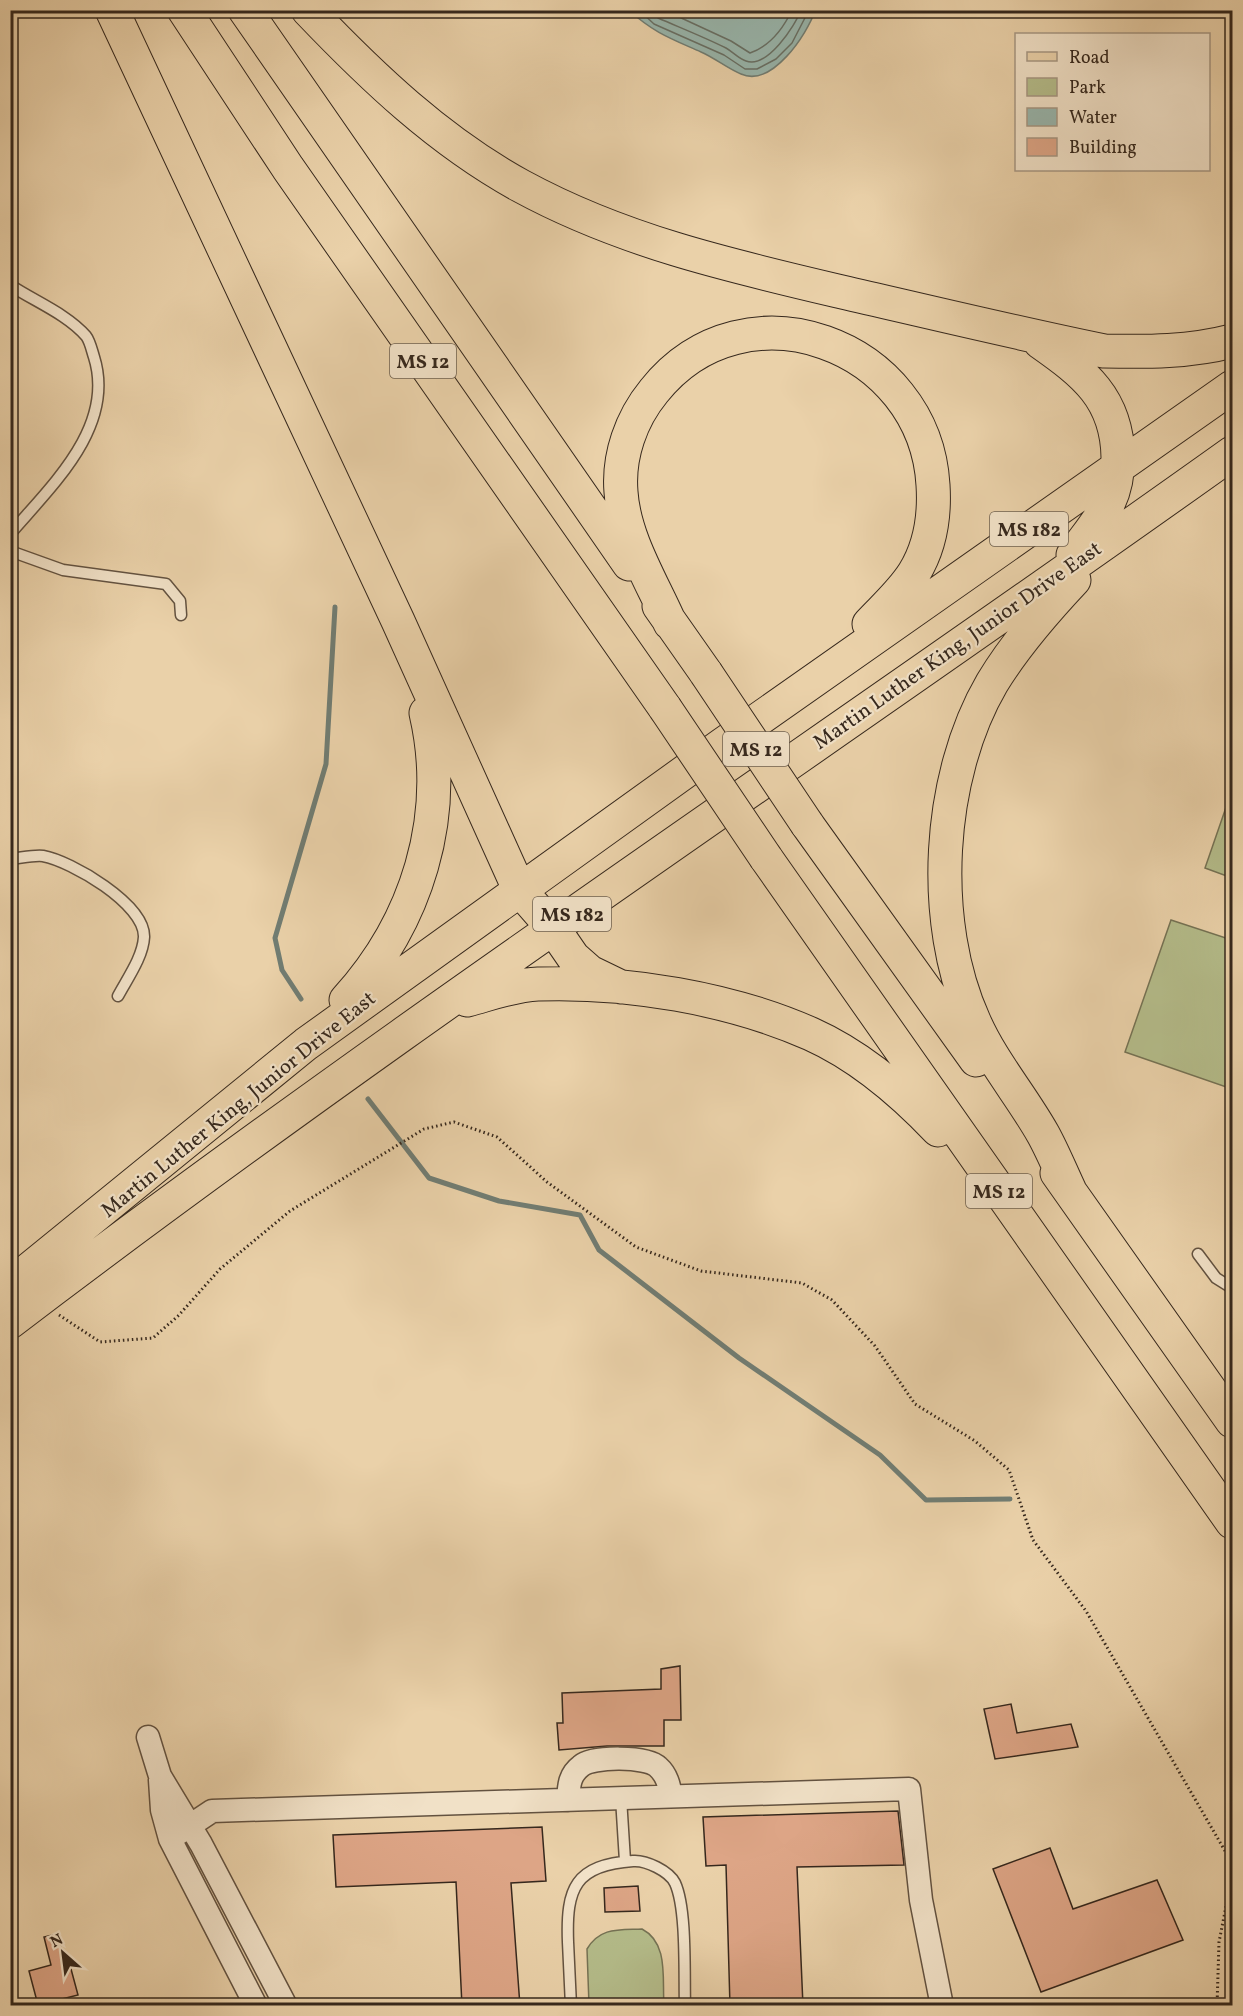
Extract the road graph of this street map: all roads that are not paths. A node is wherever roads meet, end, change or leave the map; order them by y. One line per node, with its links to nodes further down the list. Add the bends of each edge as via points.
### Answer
1 (112, 10): 17 (main road)
2 (184, 10): 30 (main road, MS 12, bridge, via 288,168)
3 (245, 10): 16 (main road, MS 12)
4 (308, 10): 6 (main road, via 390,92 450,141 519,185 584,218 647,242 724,264)
5 (10, 285): 11 (lane, via 74,325 87,338 98,370 95,417 68,467)
6 (1032, 336): 7 (main road, via 1104,351 1207,347); 10 (main road, via 1086,377 1103,398 1114,422)
7 (1233, 341)
8 (1233, 387): 10 (main road, Martin Luther King, Junior Drive East / MS 182)
9 (1233, 453): 12 (main road, Martin Luther King, Junior Drive East / MS 182)
10 (1118, 467): 14 (main road, via 1108,505); 18 (main road, Martin Luther King, Junior Drive East / MS 182)
11 (10, 534)
12 (1114, 537): 14 (main road, Martin Luther King, Junior Drive East / MS 182); 26 (main road, via 1042,615 992,683 959,766 950,800 945,854 949,924 973,1020 1042,1133)
13 (10, 551): 15 (lane, via 63,570 166,584 180,601)
14 (1060, 573): 21 (main road, Martin Luther King, Junior Drive East / MS 182)
15 (181, 615)
16 (670, 623): 18 (main road, via 624,515 621,468 634,421 665,377 710,347 762,334 814,338 871,366 906,402 928,447 934,495 933,522 914,573); 26 (main road, MS 12, bridge, via 807,824)
17 (415, 664): 20 (main road); 25 (main road, via 432,737 434,783 433,824 420,877 401,922 367,977)
18 (826, 671): 20 (main road, Martin Luther King, Junior Drive East / MS 182)
19 (10, 859): 23 (lane, via 42,856 74,866 139,918 144,936 139,955)
20 (519, 889): 21 (main road); 25 (main road, Martin Luther King, Junior Drive East / MS 182)
21 (553, 928): 22 (main road, via 573,957 590,972); 24 (main road, Martin Luther King, Junior Drive East / MS 182)
22 (621, 987): 24 (main road, via 537,984); 30 (main road, via 714,1003 775,1020 812,1034 869,1068 944,1136)
23 (118, 996)
24 (445, 1006): 31 (main road, Martin Luther King, Junior Drive East / MS 182, via 207,1173)
25 (306, 1044): 28 (main road, Martin Luther King, Junior Drive East / MS 182)
26 (1070, 1191): 32 (main road, MS 12)
27 (1198, 1254): 29 (lane, via 1216,1278)
28 (10, 1284)
29 (1233, 1288)
30 (1087, 1317): 33 (main road, MS 12)
31 (10, 1322)
32 (1233, 1421)
33 (1233, 1522)
34 (148, 1737): 35 (street)
35 (160, 1776): 39 (street); 40 (street, via 162,1810)
36 (671, 1796): 37 (street); 38 (street, via 667,1778 656,1765 642,1759 590,1761 570,1779); 46 (street, via 909,1789 921,1900)
37 (621, 1798): 38 (street); 41 (lane)
38 (568, 1800): 39 (street, via 212,1811)
39 (189, 1824): 40 (street); 43 (street)
40 (170, 1839): 42 (street)
41 (625, 1861): 44 (lane, via 590,1871 572,1892 567,1909); 45 (lane, via 639,1860 674,1881 680,1899)
42 (256, 2006)
43 (286, 2006)
44 (570, 2006)
45 (685, 2006)
46 (942, 2006)

